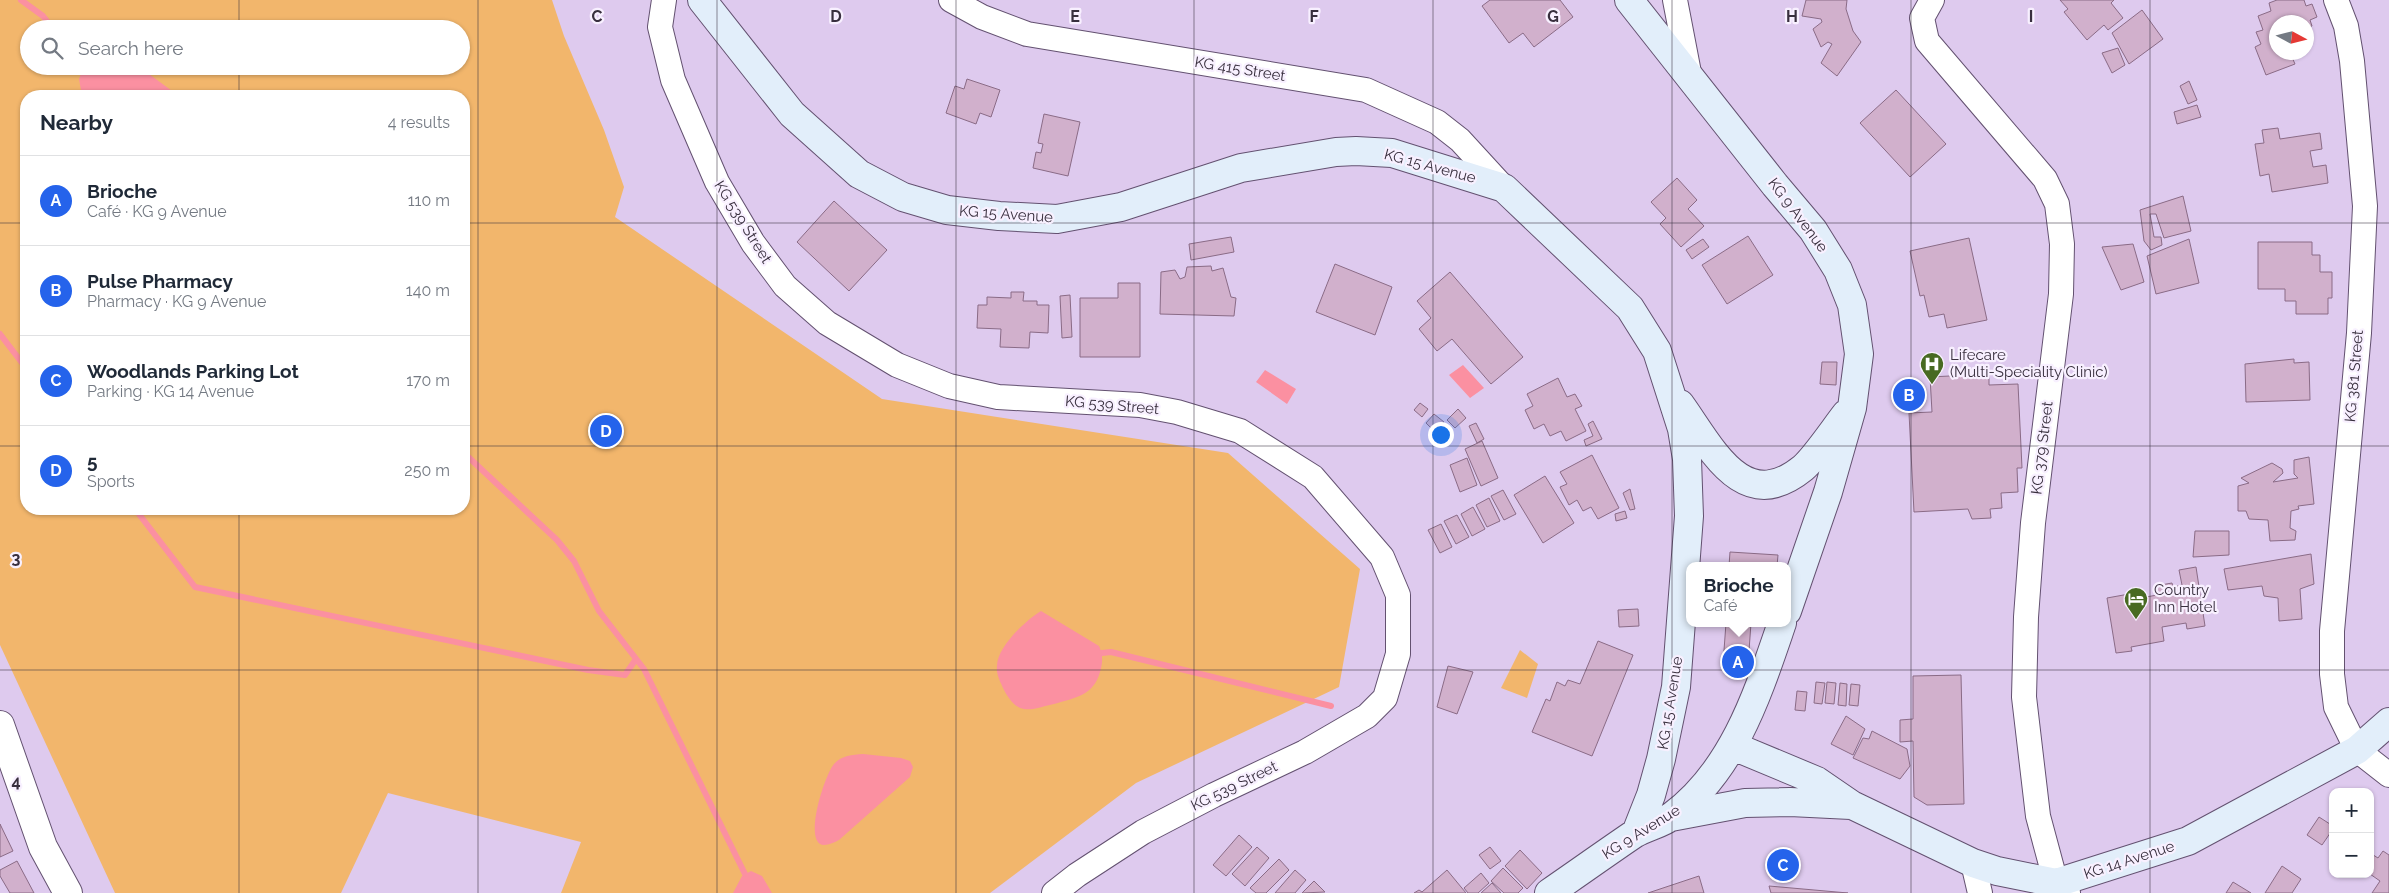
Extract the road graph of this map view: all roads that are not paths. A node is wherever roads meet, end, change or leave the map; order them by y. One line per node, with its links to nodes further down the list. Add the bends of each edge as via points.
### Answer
1 (664, 0): 25 (street, KG 539 Street, via 660,27 674,80 718,182 753,243 785,286 826,323 897,365 949,386 998,397 1140,405 1177,412 1240,431 1312,477 1382,557 1398,595 1398,654 1385,698 1367,716 1305,752 1143,832)
2 (702, 0): 9 (main road, KG 15 Avenue, via 792,114 859,174 903,197 947,210 1057,219 1122,207 1241,168 1356,151 1392,153)
3 (951, 0): 9 (street, KG 415 Street, via 982,17 1027,34 1366,90 1437,122 1460,140)
4 (1628, 0): 8 (main road, KG 9 Avenue)
5 (1675, 0): 8 (street)
6 (1932, 0): 23 (street, KG 379 Street, via 1922,18 1927,41 2045,179 2057,204 2062,244 2061,294 2033,523 2024,697 2038,816)
7 (2336, 0): 17 (street, KG 381 Street, via 2346,26 2352,61 2365,206 2359,333 2332,631 2336,707)
8 (1690, 78): 11 (main road, KG 9 Avenue, via 1814,230 1838,270 1852,305 1859,354)
9 (1504, 188): 10 (main road, KG 15 Avenue, via 1630,308 1657,351)
10 (1670, 390): 11 (main road, via 1724,464 1743,481 1762,486 1783,482 1804,467); 21 (main road, KG 15 Avenue, via 1682,429 1689,516 1676,687 1661,759)
11 (1852, 408): 12 (main road, KG 9 Avenue, via 1828,492)
12 (1791, 599)
13 (1781, 627): 16 (main road, KG 9 Avenue, via 1759,691)
14 (2389, 722): 17 (main road, KG 14 Avenue)
15 (0, 725): 24 (street, via 43,847)
16 (1733, 746): 19 (main road, via 1817,781); 20 (main road, KG 9 Avenue, via 1698,792)
17 (2357, 750): 18 (street); 23 (main road, KG 14 Avenue, via 2188,841)
18 (2389, 775)
19 (1852, 805): 20 (main road, via 1745,803); 22 (main road)
20 (1671, 817): 21 (main road, KG 9 Avenue)
21 (1636, 833): 26 (main road, KG 9 Avenue)
22 (1973, 863): 23 (main road); 27 (street)
23 (2057, 890)
24 (68, 893)
25 (1054, 893)
26 (1549, 893)
27 (1980, 893)

